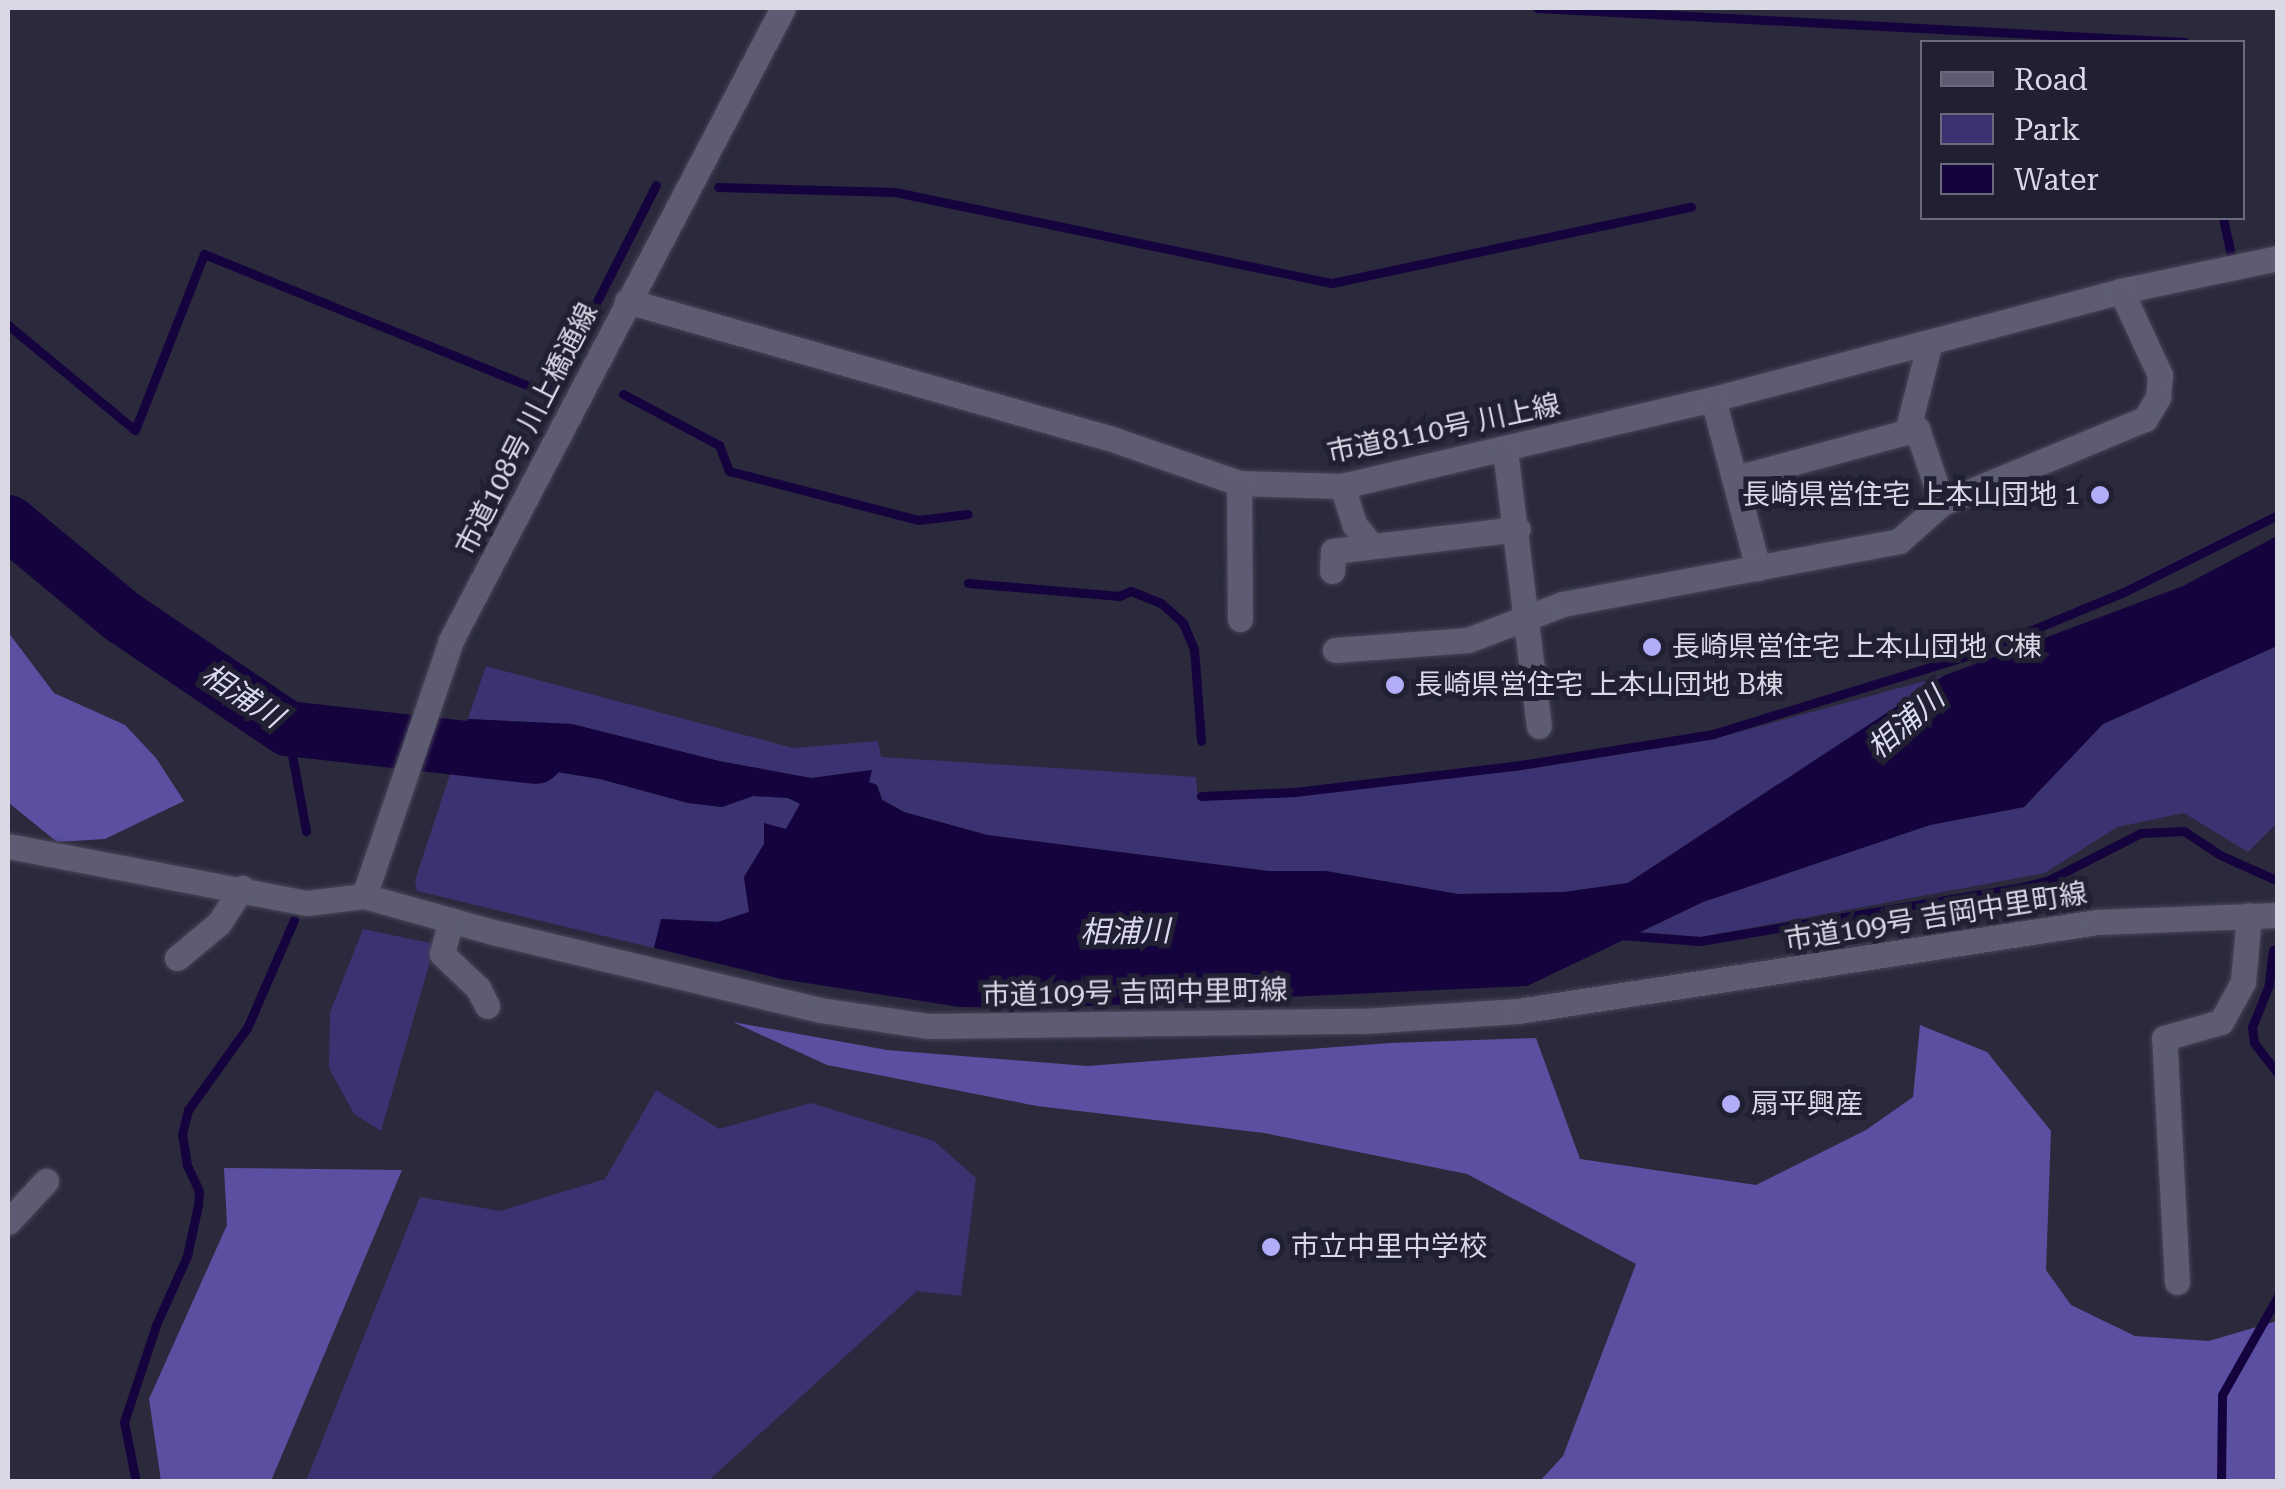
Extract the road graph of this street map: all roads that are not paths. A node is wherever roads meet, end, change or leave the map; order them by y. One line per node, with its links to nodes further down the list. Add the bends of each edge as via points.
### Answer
1 (783, 8): 4 (street, 市道108号 川上橋通線)
2 (2278, 258): 3 (street, 市道8110号 川上線)
3 (2121, 291): 5 (street, 市道8110号 川上線); 12 (street, via 2160,374 2158,397 2145,419)
4 (627, 301): 10 (street, 市道8110号 川上線, via 1112,439); 23 (street, 市道108号 川上橋通線, via 451,640)
5 (1930, 342): 6 (street, 市道8110号 川上線); 7 (street)
6 (1713, 399): 8 (street, 市道8110号 川上線); 9 (street)
7 (1907, 432): 9 (street); 12 (street, via 1917,429)
8 (1505, 450): 11 (street, 市道8110号 川上線); 13 (street)
9 (1736, 478): 15 (street)
10 (1239, 483): 11 (street, 市道8110号 川上線); 17 (street)
11 (1342, 486): 14 (street, via 1354,524)
12 (1942, 503): 15 (street, via 1899,541)
13 (1518, 529): 14 (street); 18 (street)
14 (1372, 546): 16 (street, via 1333,550)
15 (1758, 568): 18 (street, via 1562,604)
16 (1332, 571)
17 (1240, 619)
18 (1528, 620): 19 (street, via 1468,640); 20 (street)
19 (1335, 650)
20 (1539, 726)
21 (8, 846): 22 (street, 市道109号 吉岡中里町線)
22 (242, 888): 23 (street, 市道109号 吉岡中里町線, via 307,903); 27 (street, via 219,923)
23 (364, 896): 26 (street, 市道109号 吉岡中里町線)
24 (2278, 915): 25 (street, 市道109号 吉岡中里町線)
25 (2249, 916): 26 (street, 市道109号 吉岡中里町線, via 2098,922 1518,1011 1364,1021 929,1026 820,1010); 31 (street, via 2243,982 2221,1022 2164,1038)
26 (451, 920): 28 (street, via 442,954)
27 (177, 958)
28 (487, 1006)
29 (46, 1181): 30 (street)
30 (8, 1222)
31 (2177, 1282)

